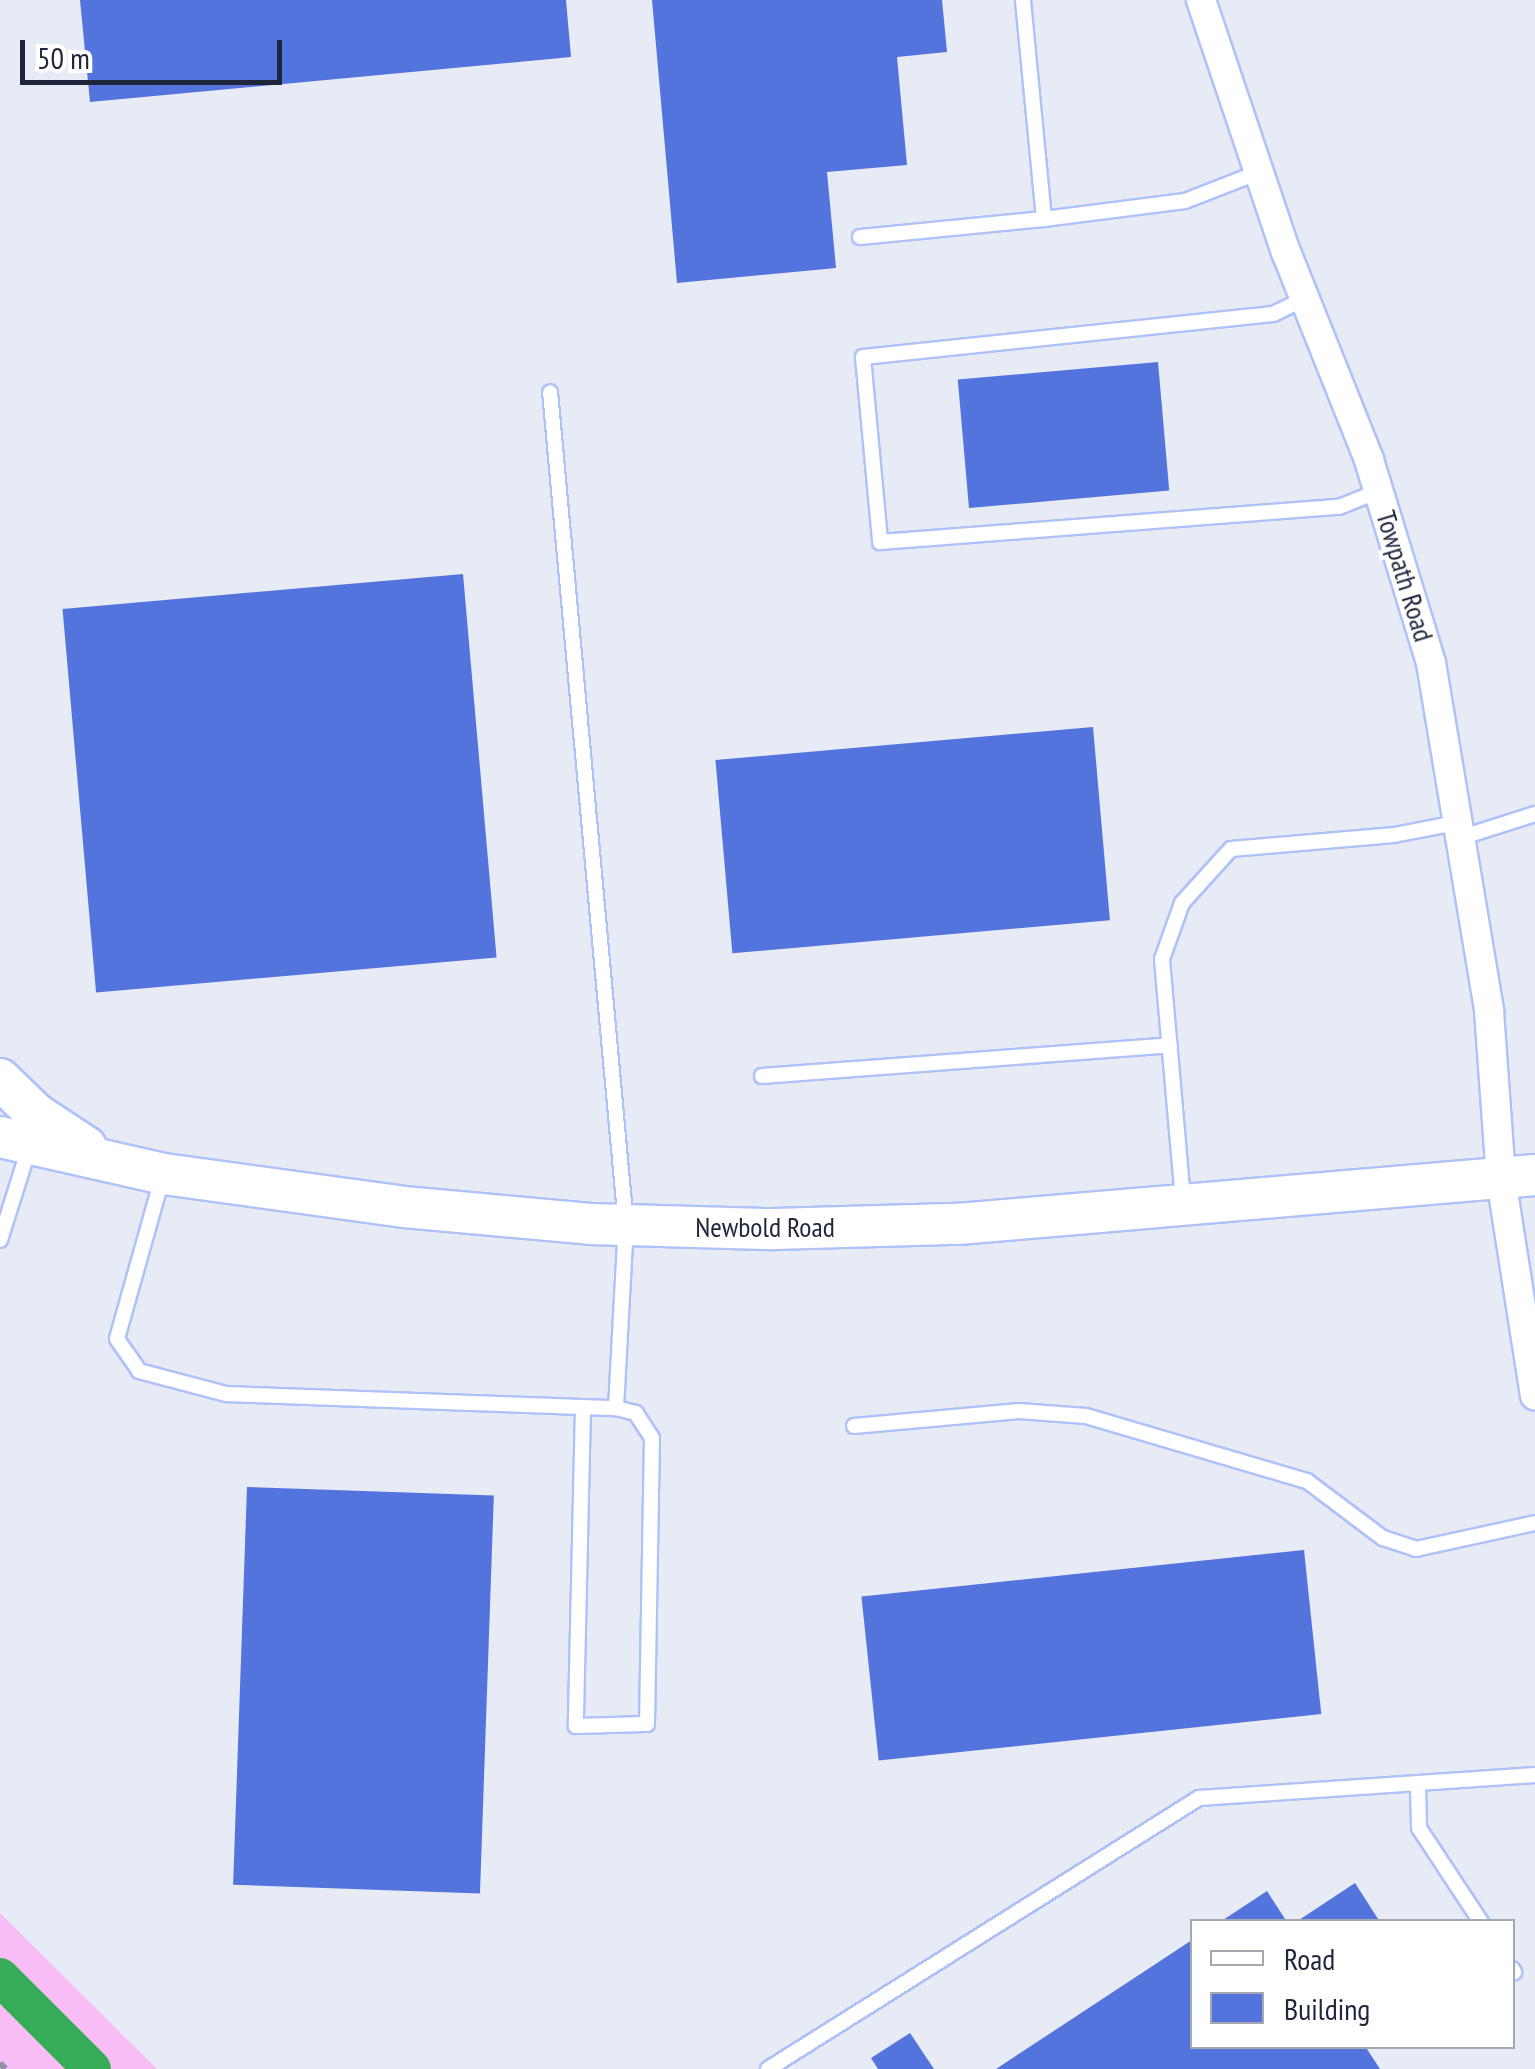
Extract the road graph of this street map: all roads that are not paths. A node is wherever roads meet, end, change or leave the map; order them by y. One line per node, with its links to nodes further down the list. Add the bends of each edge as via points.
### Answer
1 (1023, 0): 4 (lane)
2 (1200, 0): 3 (street, Towpath Road)
3 (1257, 173): 4 (lane, via 1185,201); 6 (street, Towpath Road)
4 (1044, 218): 5 (lane)
5 (860, 238)
6 (1304, 299): 8 (street, Towpath Road); 8 (lane, via 1273,314 863,357 880,542 1340,507)
7 (550, 392): 19 (lane)
8 (1379, 491): 10 (street, Towpath Road, via 1431,664)
9 (1535, 814): 10 (lane)
10 (1462, 829): 11 (lane, via 1231,849 1167,929 1162,959); 17 (street, Towpath Road)
11 (1170, 1045): 12 (lane); 18 (lane)
12 (762, 1076)
13 (0, 1079): 15 (main road, via 52,1126)
14 (15, 1141): 15 (main road, Newbold Road); 20 (lane)
15 (120, 1164): 16 (main road, Newbold Road)
16 (164, 1174): 19 (main road, Newbold Road, via 404,1208); 22 (lane, via 117,1339 139,1371 226,1394)
17 (1518, 1177): 18 (main road, Newbold Road); 21 (street, Towpath Road)
18 (1184, 1206): 19 (main road, Newbold Road, via 958,1224)
19 (626, 1226): 23 (lane)
20 (1, 1237)
21 (1535, 1395)
22 (584, 1407): 23 (lane); 23 (lane, via 576,1726 647,1724 652,1438 636,1413)
23 (616, 1408)
24 (854, 1426): 25 (lane, via 1019,1411 1086,1416 1307,1481 1383,1538 1416,1549)
25 (1535, 1523)
26 (1535, 1775): 27 (lane)
27 (1418, 1786): 28 (lane, via 1419,1828); 29 (lane, via 1199,1798)
28 (1479, 1919)
29 (768, 2069)

